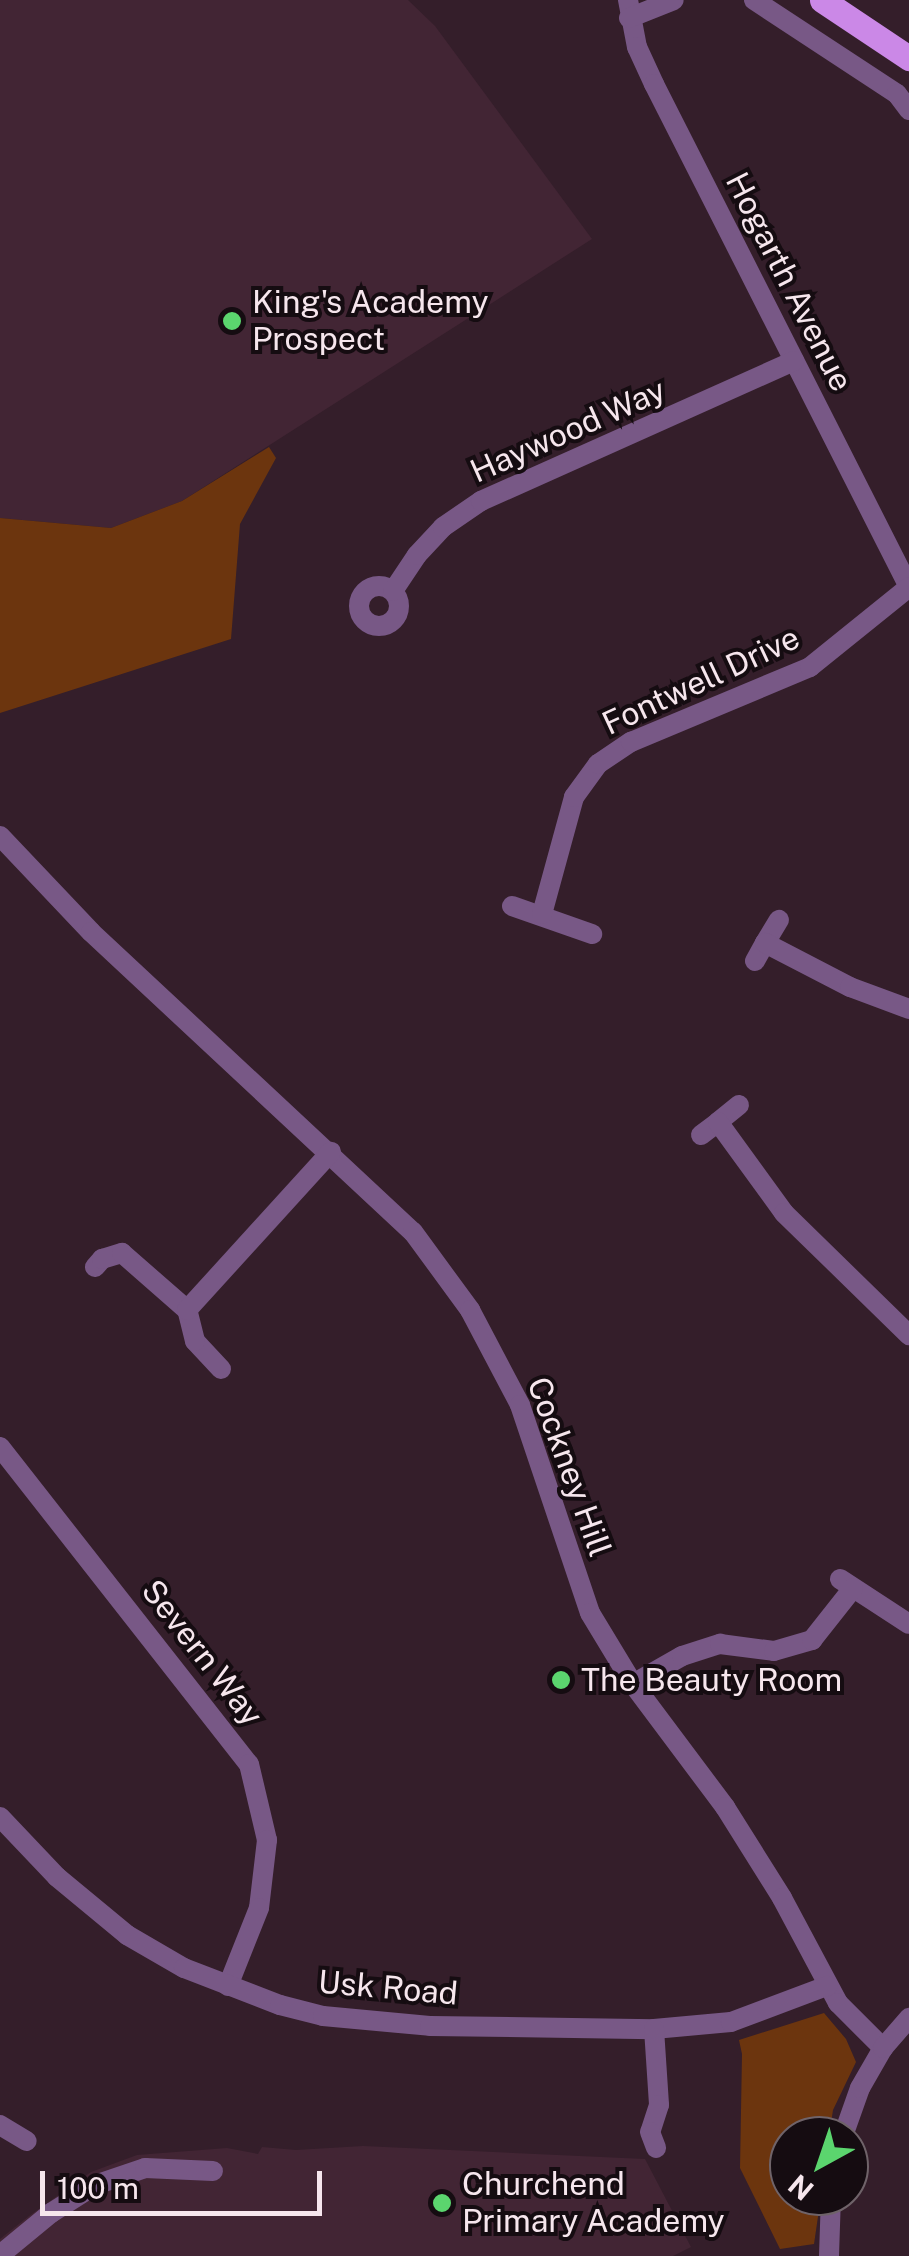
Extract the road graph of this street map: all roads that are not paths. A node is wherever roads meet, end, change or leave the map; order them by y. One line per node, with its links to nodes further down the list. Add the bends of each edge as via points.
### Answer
1 (674, 0): 4 (street)
2 (754, 0): 6 (street, via 897,94)
3 (822, 0): 5 (main road)
4 (628, 9): 7 (street, Hogarth Avenue, via 654,84)
5 (909, 58)
6 (909, 110)
7 (794, 361): 8 (street, Hogarth Avenue); 9 (street, Haywood Way, via 480,500 430,541)
8 (909, 587): 12 (street, Fontwell Drive, via 810,667 631,742 598,764 574,797)
9 (393, 591)
10 (0, 836): 17 (street, Cockney Hill, via 90,932)
11 (512, 906): 12 (street)
12 (542, 914): 14 (street)
13 (779, 920): 15 (street, via 760,952)
14 (592, 934)
15 (909, 1009)
16 (739, 1105): 20 (street, via 710,1128 784,1213)
17 (331, 1152): 19 (street); 24 (street, Cockney Hill, via 412,1232 470,1310 520,1405 590,1612)
18 (94, 1267): 19 (street, via 122,1253)
19 (187, 1310): 21 (street, via 195,1341)
20 (909, 1336)
21 (221, 1369)
22 (0, 1447): 26 (street, Severn Way, via 249,1764 267,1840 259,1908)
23 (909, 1624): 24 (street, via 847,1584 812,1640 774,1652 720,1644 682,1656)
24 (634, 1684): 27 (street, Cockney Hill, via 725,1807)
25 (0, 1818): 26 (street, Usk Road, via 127,1935)
26 (228, 1986): 29 (street, Usk Road, via 323,2016 430,2026)
27 (827, 1986): 29 (street, Usk Road, via 731,2022); 30 (street, Cockney Hill)
28 (909, 2018): 30 (street)
29 (654, 2028): 34 (street, via 658,2106 650,2132)
30 (883, 2048): 31 (street)
31 (850, 2116)
32 (0, 2125): 33 (street)
33 (27, 2141)
34 (656, 2148)
35 (213, 2171): 37 (street, via 145,2168 95,2185)
36 (830, 2216): 38 (street)
37 (0, 2254)
38 (829, 2256)

